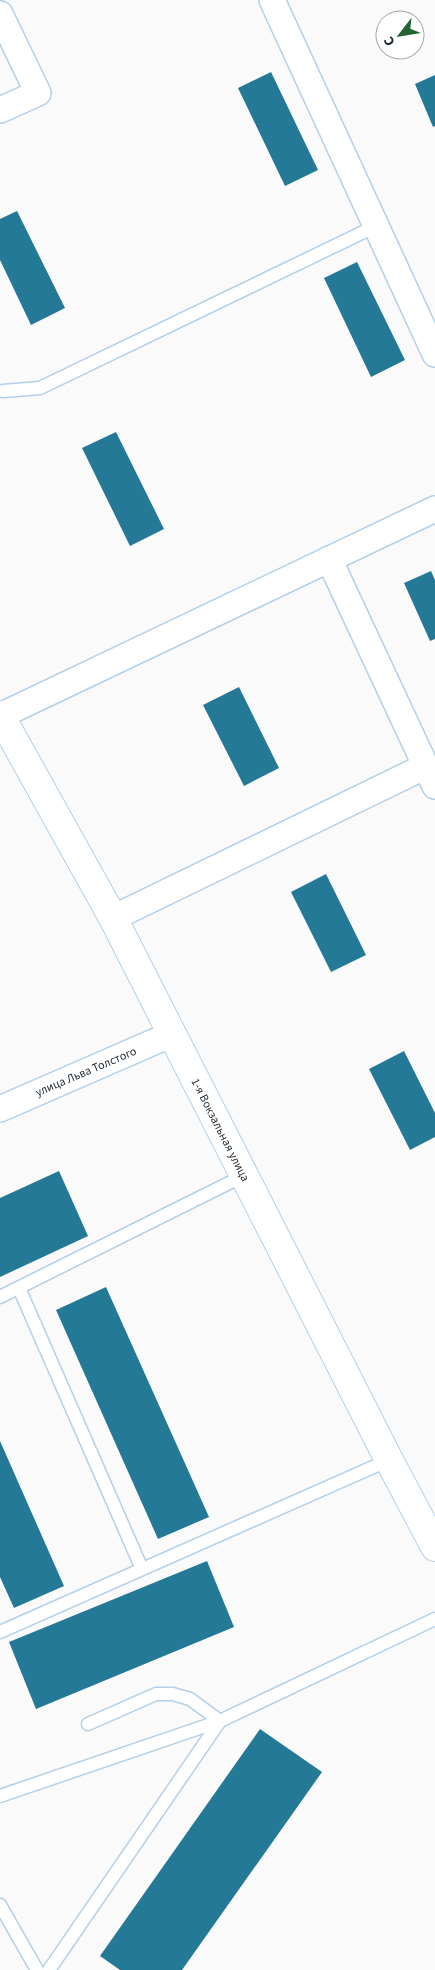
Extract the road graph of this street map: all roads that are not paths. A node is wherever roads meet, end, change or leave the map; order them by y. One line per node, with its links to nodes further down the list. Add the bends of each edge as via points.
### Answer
1 (272, 0): 4 (street)
2 (0, 14): 3 (street, via 38,93)
3 (0, 110)
4 (376, 226): 5 (street); 6 (lane, via 40,388)
5 (435, 354)
6 (3, 390)
7 (435, 509): 8 (street)
8 (329, 559): 9 (street); 10 (street)
9 (0, 715): 11 (main road, 1-я Вокзальная улица)
10 (430, 776): 11 (street)
11 (113, 918): 12 (main road, 1-я Вокзальная улица)
12 (172, 1034): 13 (street, улица Льва Толстого); 14 (main road, 1-я Вокзальная улица)
13 (0, 1109)
14 (244, 1176): 15 (lane); 17 (main road, 1-я Вокзальная улица)
15 (20, 1288): 16 (lane); 19 (lane)
16 (0, 1297)
17 (389, 1460): 18 (main road, 1-я Вокзальная улица); 19 (lane)
18 (435, 1547)
19 (142, 1569): 21 (lane)
20 (435, 1619): 22 (lane)
21 (0, 1632)
22 (220, 1721): 23 (lane, via 190,1699 156,1694); 24 (lane); 27 (lane)
23 (88, 1724)
24 (0, 1796)
25 (0, 1905): 26 (lane)
26 (37, 1970)
27 (49, 1970)

